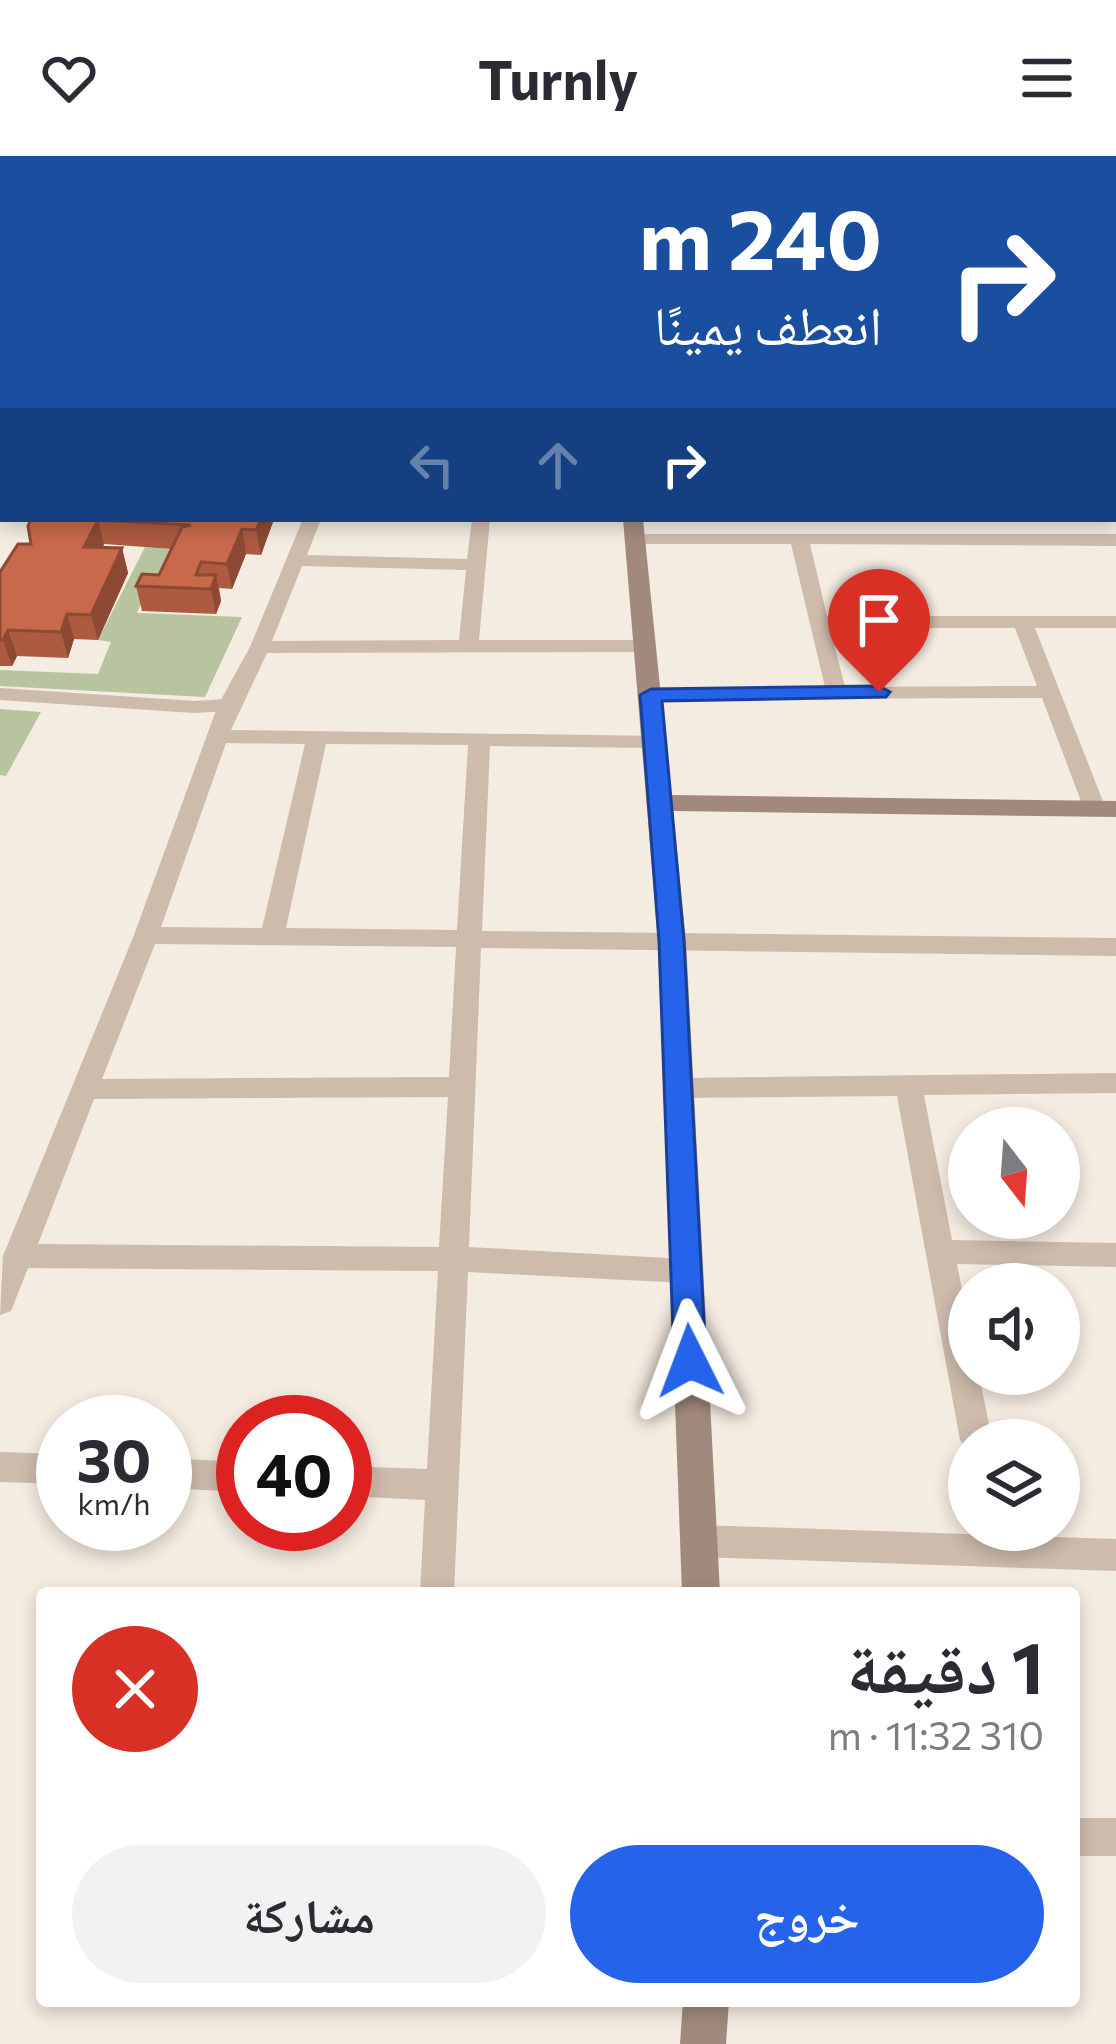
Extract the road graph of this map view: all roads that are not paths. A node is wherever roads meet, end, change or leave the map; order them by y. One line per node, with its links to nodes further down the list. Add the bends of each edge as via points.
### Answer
1 (89, 156): 2 (street)
2 (111, 156)
3 (311, 522): 10 (street)
4 (481, 522): 11 (street)
5 (992, 522): 8 (street)
6 (634, 528): 7 (street); 16 (street)
7 (800, 539): 8 (street); 12 (street)
8 (997, 540): 9 (street)
9 (1116, 540)
10 (295, 560): 11 (street); 17 (street)
11 (476, 565): 15 (street)
12 (821, 622): 13 (street); 18 (street)
13 (1023, 622): 14 (street); 19 (street)
14 (1116, 622)
15 (468, 646): 16 (street); 17 (street)
16 (646, 646): 21 (street)
17 (260, 647): 22 (street)
18 (836, 692): 19 (street); 21 (street)
19 (1050, 692): 28 (street)
20 (0, 694): 22 (lane)
21 (651, 695): 26 (street)
22 (229, 705): 23 (street)
23 (217, 736): 24 (street); 29 (street)
24 (317, 738): 25 (street); 30 (street)
25 (479, 741): 26 (street); 31 (street)
26 (654, 742): 27 (street)
27 (660, 803): 28 (street); 32 (street)
28 (1105, 809)
29 (146, 935): 30 (street); 38 (street)
30 (272, 936): 31 (street)
31 (470, 938): 32 (street); 36 (street)
32 (672, 941): 33 (street); 37 (street)
33 (1116, 947)
34 (1116, 1083): 35 (street)
35 (908, 1084): 37 (street); 39 (street)
36 (462, 1087): 38 (street); 42 (street)
37 (678, 1088): 43 (street)
38 (85, 1089): 41 (street)
39 (939, 1252): 40 (street); 45 (street)
40 (1116, 1255)
41 (18, 1256): 42 (street); 44 (street)
42 (454, 1259): 43 (street); 49 (street)
43 (686, 1271): 51 (street)
44 (0, 1302)
45 (972, 1419)
46 (0, 1467): 47 (street)
47 (36, 1468)
48 (372, 1482): 49 (street)
49 (442, 1485): 54 (street)
50 (948, 1540): 51 (street)
51 (699, 1541): 55 (street)
52 (1080, 1550): 53 (street)
53 (1116, 1555)
54 (437, 1587)
55 (701, 1587)
56 (1080, 1837): 57 (street)
57 (1116, 1837)
58 (706, 2007): 59 (street)
59 (703, 2044)

